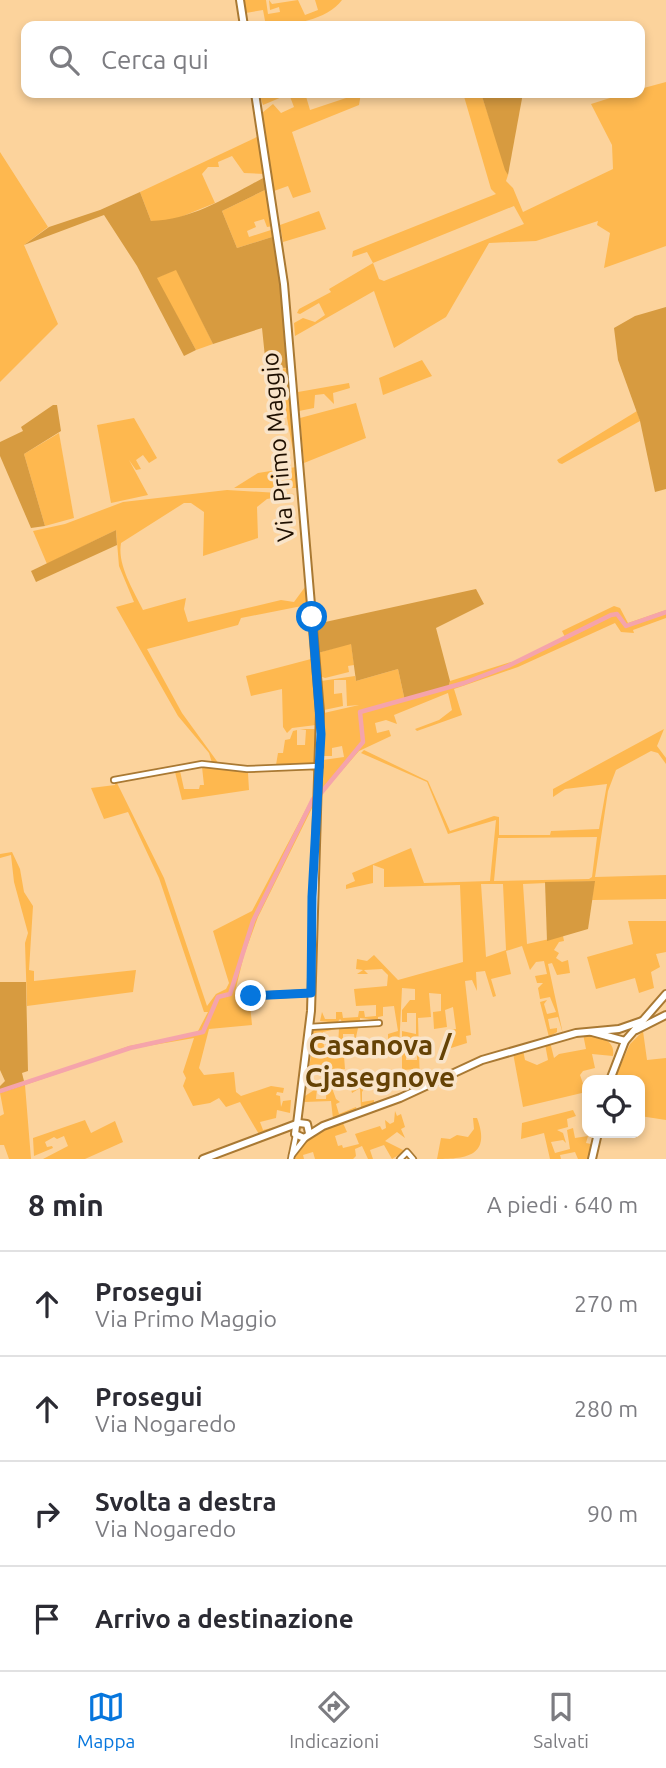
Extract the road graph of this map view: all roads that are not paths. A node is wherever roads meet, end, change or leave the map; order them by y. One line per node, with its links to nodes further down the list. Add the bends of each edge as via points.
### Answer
1 (240, 0): 2 (street)
2 (243, 21)
3 (256, 98): 4 (street, Via Primo Maggio, via 284,284 320,712)
4 (320, 766): 5 (street, via 247,769 202,764); 6 (street, Via Primo Maggio)
5 (114, 780)
6 (311, 993): 8 (street); 13 (street, Via Primo Maggio)
7 (666, 994): 9 (street); 11 (street)
8 (250, 996)
9 (666, 1007)
10 (666, 1015): 16 (street)
11 (642, 1021): 14 (street); 16 (street)
12 (379, 1023): 13 (street)
13 (309, 1027): 22 (street, Via Primo Maggio)
14 (613, 1030): 15 (street); 18 (street)
15 (583, 1032): 17 (street); 21 (street, via 482,1060 400,1098)
16 (632, 1033): 18 (street)
17 (602, 1035): 18 (street); 19 (street)
18 (625, 1041): 19 (street)
19 (619, 1053): 20 (street)
20 (612, 1075)
21 (323, 1126): 22 (street); 23 (street)
22 (299, 1128): 23 (street); 23 (street); 25 (street); 26 (street)
23 (308, 1135): 25 (street)
24 (597, 1138): 29 (street)
25 (291, 1157)
26 (203, 1159)
27 (400, 1159): 28 (street, via 407,1153)
28 (413, 1159)
29 (592, 1159)

